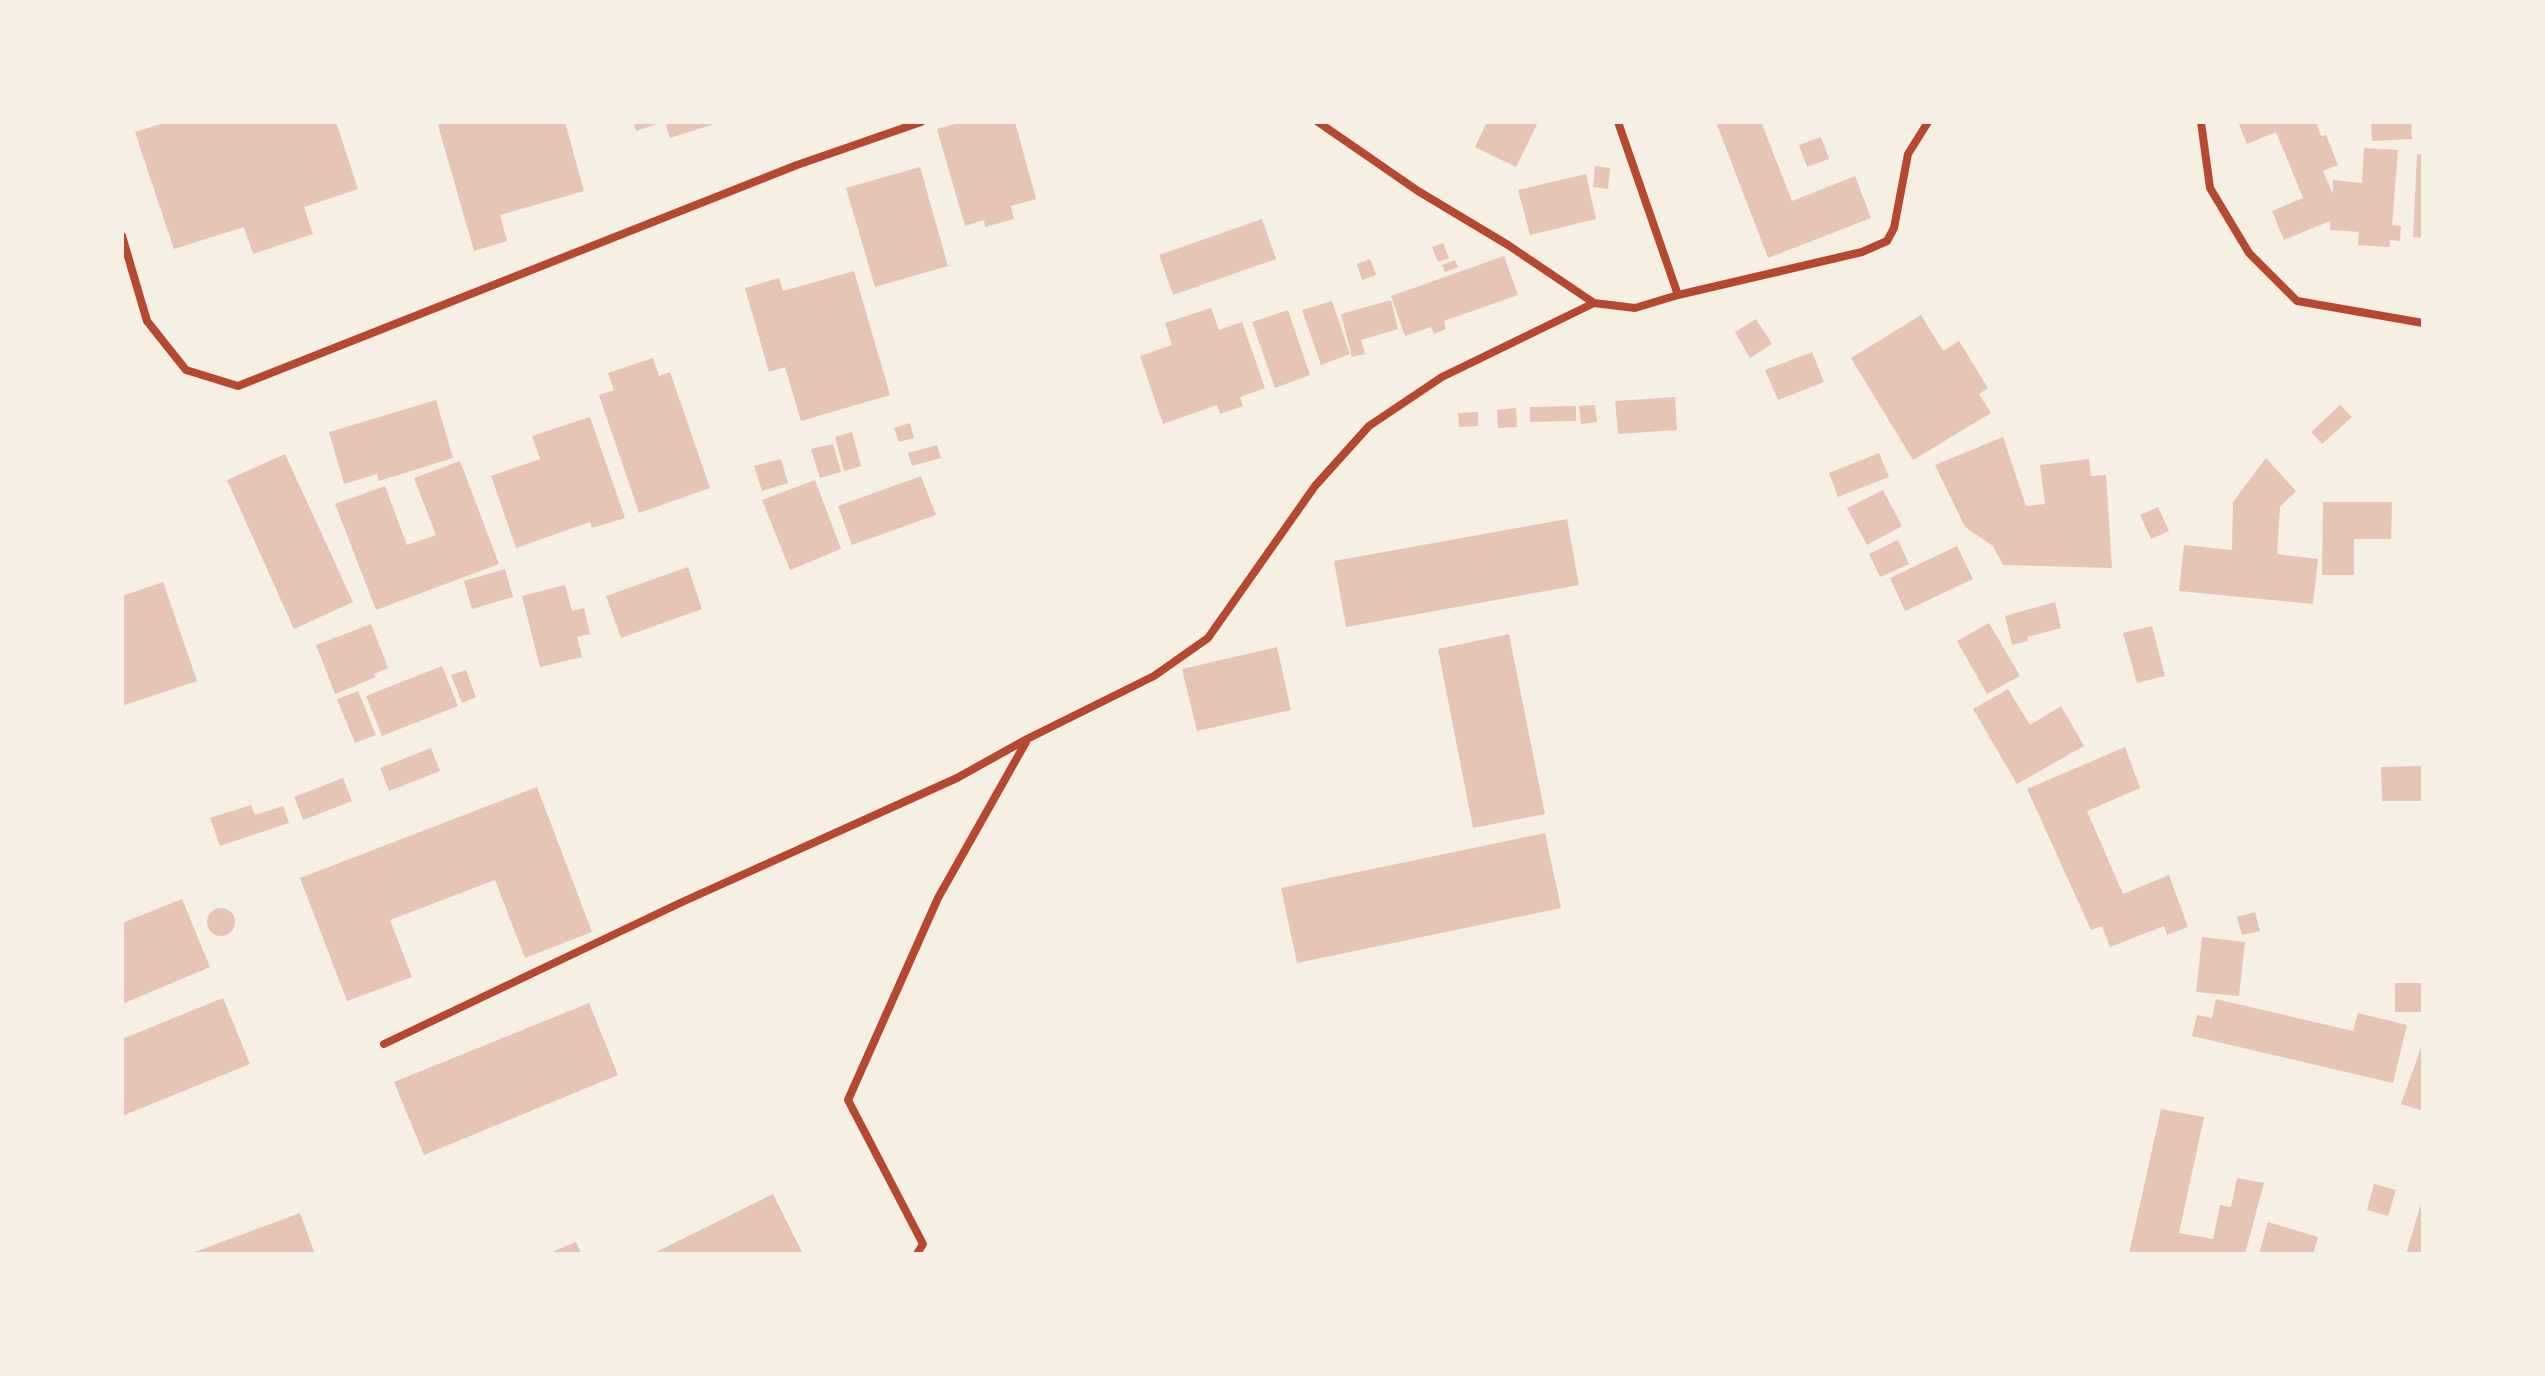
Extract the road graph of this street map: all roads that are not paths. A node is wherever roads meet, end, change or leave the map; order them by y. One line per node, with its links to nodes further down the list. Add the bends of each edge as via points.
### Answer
1 (921, 122): 6 (street, via 797,165 238,386 186,370 147,321)
2 (1318, 122): 8 (street)
3 (1618, 122): 7 (street)
4 (1928, 122): 7 (street, via 1908,154 1887,241 1862,252)
5 (2201, 122): 9 (street, via 2210,188 2249,253 2297,301)
6 (122, 236)
7 (1678, 295): 8 (street, via 1635,308)
8 (1594, 303): 10 (street, via 1442,377 1369,426 1315,486 1208,638 1154,676)
9 (2423, 323)
10 (1027, 739): 11 (street, via 957,778); 12 (street, via 938,898 848,1100 923,1244)
11 (384, 1044)
12 (917, 1254)

